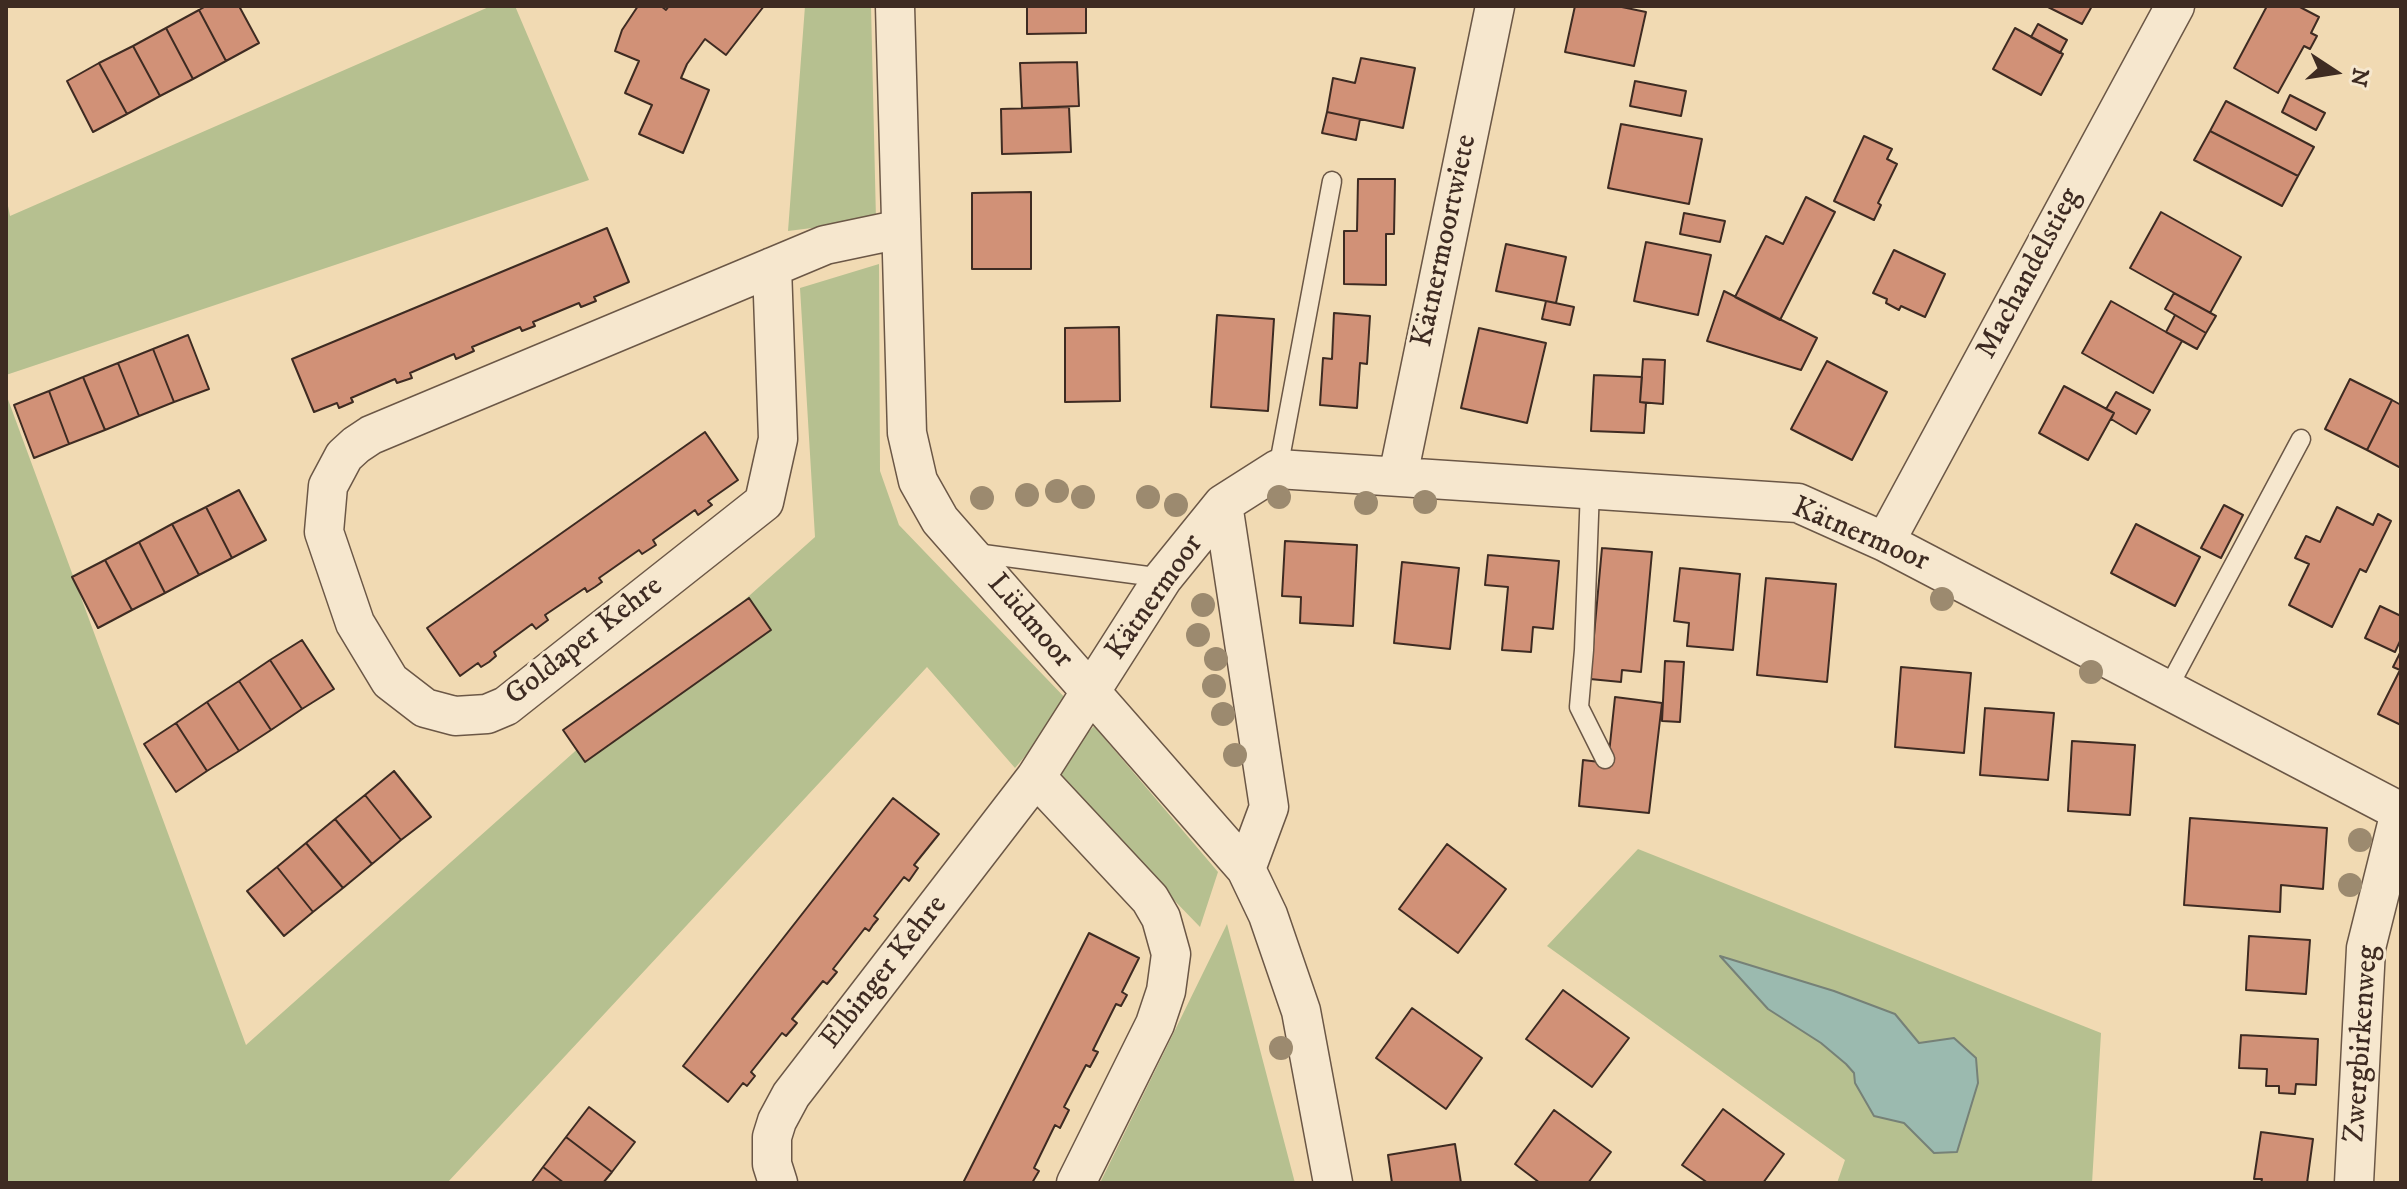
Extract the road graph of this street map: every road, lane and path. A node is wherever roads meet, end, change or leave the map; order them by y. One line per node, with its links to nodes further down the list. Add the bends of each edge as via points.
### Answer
1 (895, 6): 5 (street, Lüdmoor)
2 (1495, 6): 9 (street, Kätnermoortwiete)
3 (2175, 6): 12 (street, Machandelstieg)
4 (1332, 181): 8 (lane)
5 (901, 229): 6 (street, Goldaper Kehre, via 825,245); 13 (street, Lüdmoor, via 912,461 926,498)
6 (772, 267): 6 (street, Goldaper Kehre, via 371,435 344,456 328,486 324,532 355,623 390,681 425,708 455,716 487,714 506,706 764,502 778,439)
7 (2301, 439): 15 (lane)
8 (1278, 469): 9 (street, Kätnermoor); 11 (street, Kätnermoor)
9 (1398, 476): 10 (street, Kätnermoor)
10 (1590, 489): 12 (street, Kätnermoor, via 1798,503); 17 (lane, via 1579,707)
11 (1223, 504): 14 (street, Kätnermoor); 20 (street, Kätnermoor, via 1269,807)
12 (1885, 542): 15 (street, Kätnermoor)
13 (968, 552): 14 (lane); 16 (street, Lüdmoor)
14 (1163, 578): 16 (street, Kätnermoor)
15 (2167, 690): 19 (street, Kätnermoor)
16 (1091, 693): 18 (street, Elbinger Kehre); 20 (street, Lüdmoor)
17 (1605, 759)
18 (1036, 777): 21 (street, Elbinger Kehre, via 791,1095 772,1137); 22 (street, via 1150,899 1171,954 1162,1007)
19 (2400, 812): 24 (street, Zwergbirkenweg, via 2366,948)
20 (1246, 869): 23 (street, Lüdmoor, via 1301,1011)
21 (778, 1183)
22 (1076, 1183)
23 (1333, 1183)
24 (2354, 1183)

